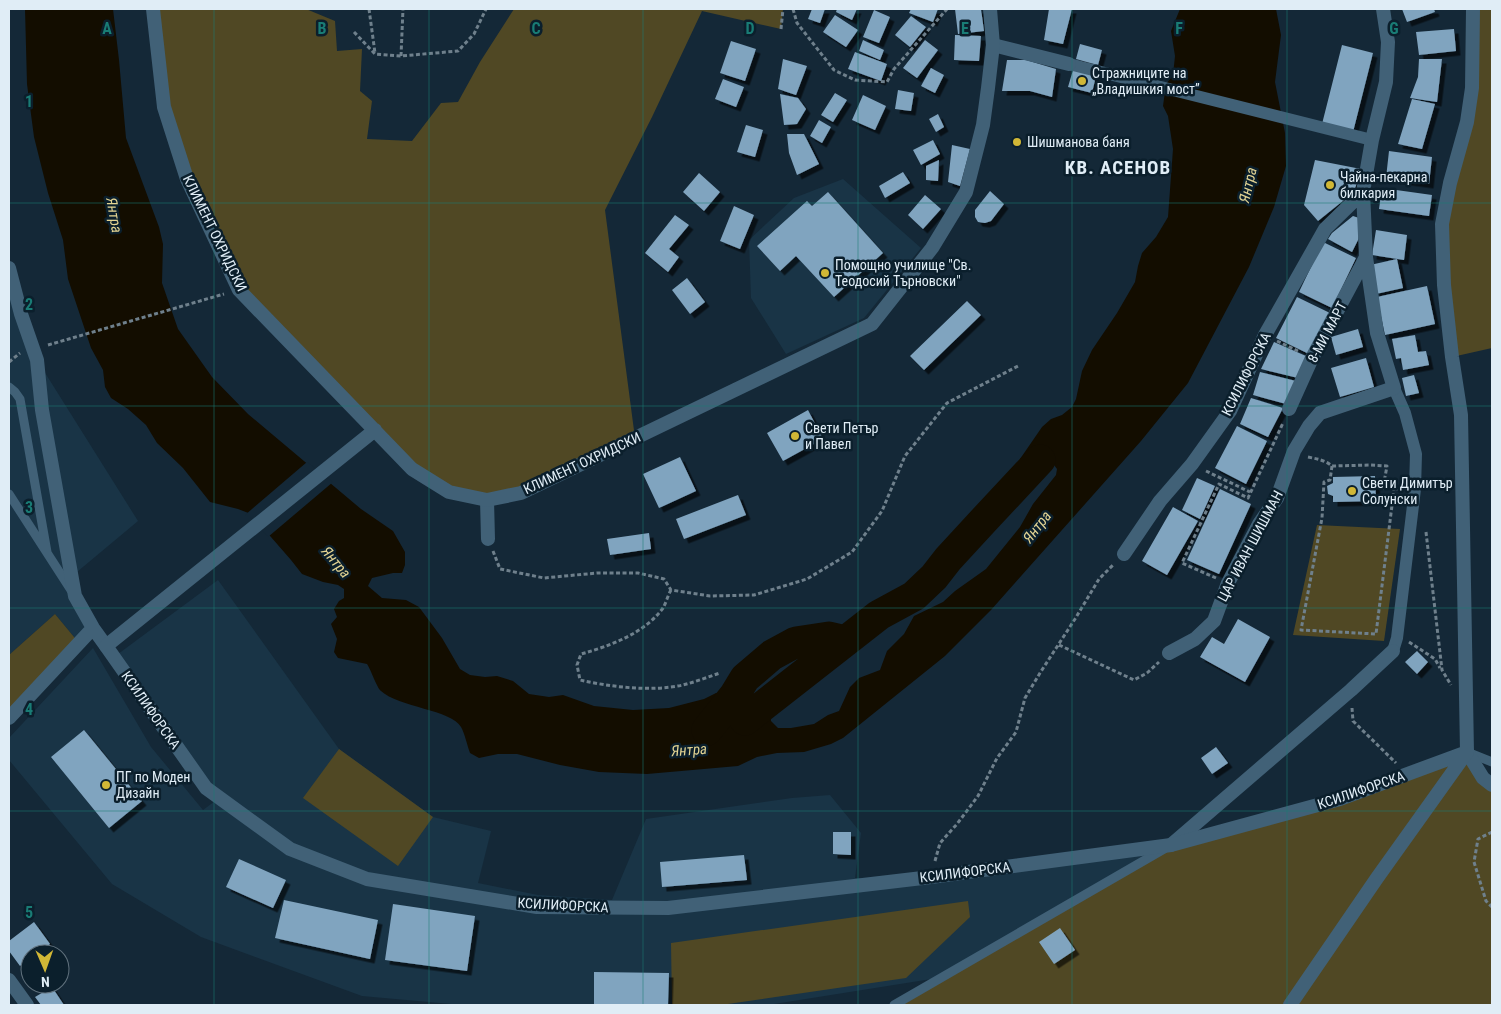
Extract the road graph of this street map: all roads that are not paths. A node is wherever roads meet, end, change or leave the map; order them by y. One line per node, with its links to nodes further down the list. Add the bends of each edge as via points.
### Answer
1 (153, 9): 14 (street, КЛИМЕНТ ОХРИДСКИ, via 164,107 187,179 239,290)
2 (990, 9): 5 (street, КЛИМЕНТ ОХРИДСКИ)
3 (1383, 9): 7 (street, via 1388,42 1386,82)
4 (1473, 9): 26 (street, via 1472,88 1442,224 1444,285 1461,415)
5 (993, 45): 6 (street); 16 (street, КЛИМЕНТ ОХРИДСКИ, via 983,125 966,192 932,248 872,324 521,492)
6 (1068, 64): 7 (street)
7 (1372, 140): 8 (street)
8 (1363, 192): 9 (street); 19 (street, КСИЛИФОРСКА, via 1325,228 1265,335 1230,411 1192,464 1160,501)
9 (1366, 257): 12 (street, via 1377,333); 13 (street, 8-МИ МАРТ, via 1312,358)
10 (9, 268): 20 (street, КСИЛИФОРСКА, via 37,360 42,410)
11 (9, 387): 18 (lane, via 20,399)
12 (1394, 388): 23 (street, via 1406,413 1416,454 1415,489); 24 (street, ЦАР ИВАН ШИШМАН, via 1320,413 1294,451 1278,498 1259,524 1228,583 1214,621 1195,639)
13 (1289, 409)
14 (375, 430): 16 (street, КЛИМЕНТ ОХРИДСКИ, via 412,469 449,492); 22 (street)
15 (9, 494): 18 (lane)
16 (487, 500): 17 (street)
17 (488, 539)
18 (47, 552): 20 (lane)
19 (1124, 554)
20 (75, 596): 21 (street, КСИЛИФОРСКА)
21 (93, 628): 22 (street, КСИЛИФОРСКА); 25 (street)
22 (106, 646): 29 (street, КСИЛИФОРСКА, via 206,788 290,849 368,879 537,907 668,908)
23 (1393, 651): 29 (street)
24 (1169, 653)
25 (9, 718)
26 (1467, 752): 27 (lane); 28 (street, via 1483,778); 29 (street, КСИЛИФОРСКА, via 1340,799); 33 (street)
27 (1492, 762)
28 (1492, 785)
29 (1171, 845): 32 (lane)
30 (9, 980): 31 (street)
31 (27, 1005)
32 (894, 1005)
33 (1290, 1005)

